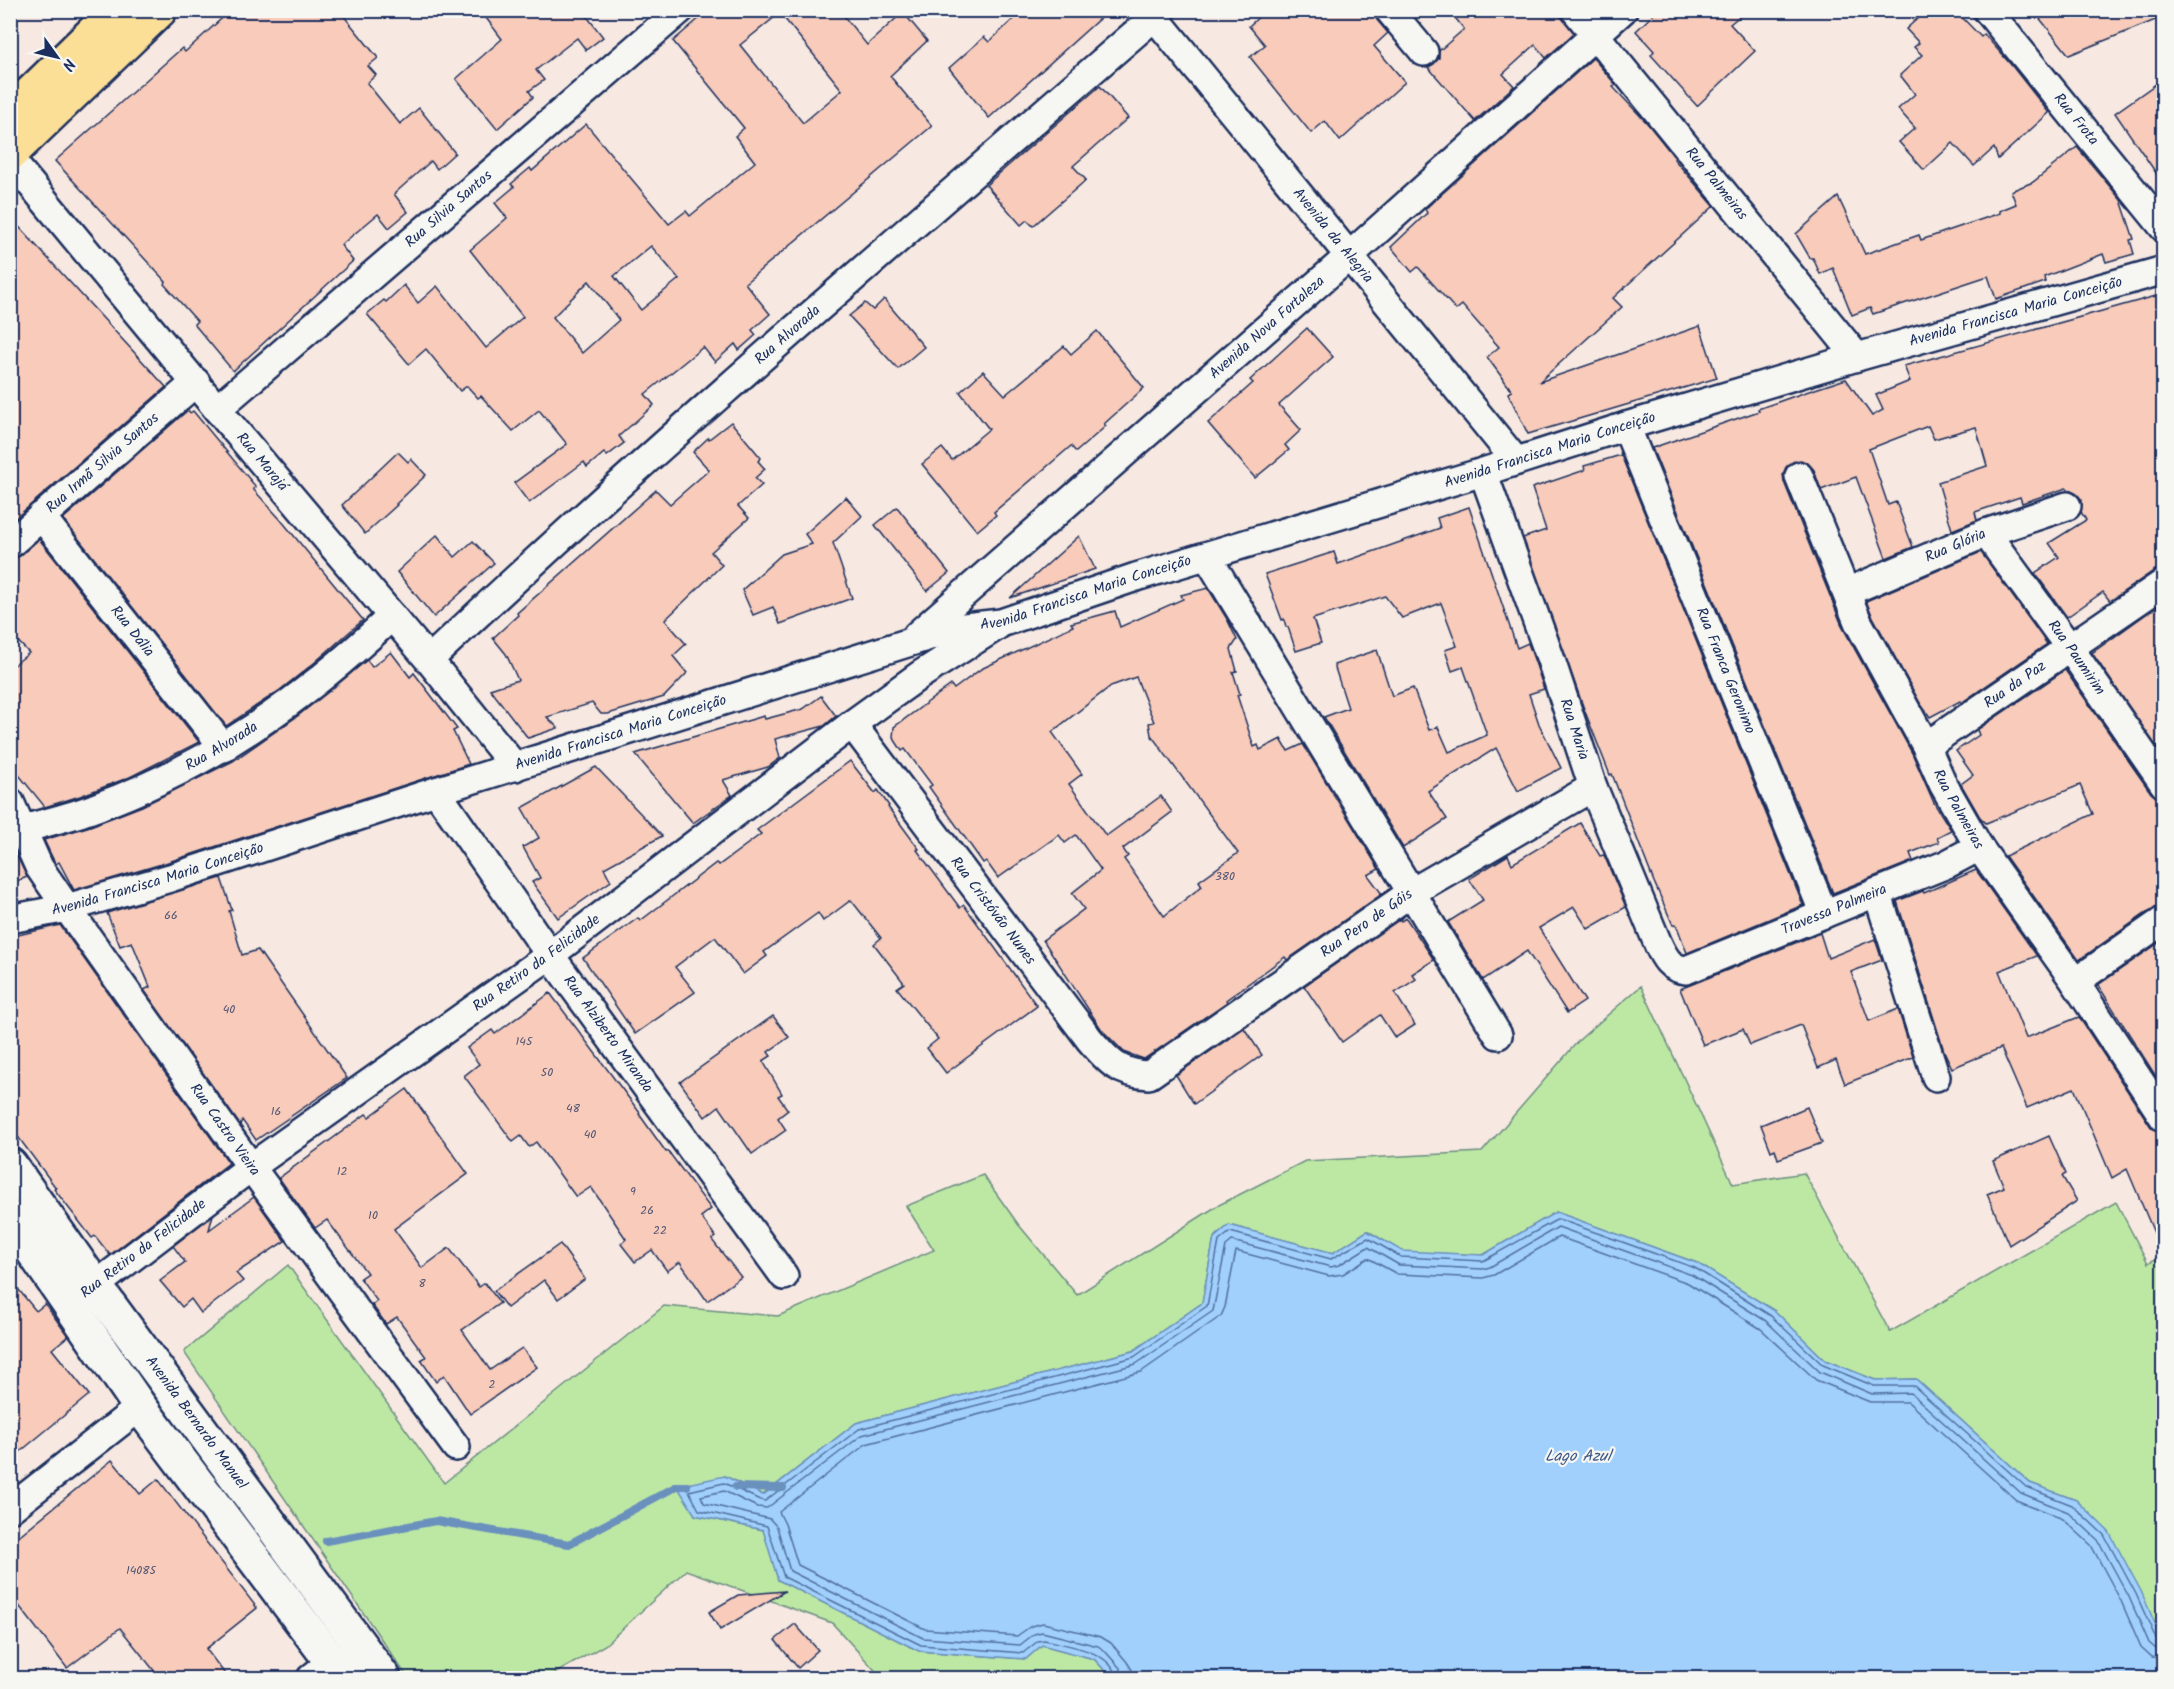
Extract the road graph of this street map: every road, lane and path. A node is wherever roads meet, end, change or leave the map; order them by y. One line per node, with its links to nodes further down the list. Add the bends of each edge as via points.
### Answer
1 (116, 10): 11 (main road)
2 (160, 10): 12 (main road)
3 (680, 10): 19 (street, Rua Silvia Santos)
4 (1389, 10): 10 (street)
5 (1575, 10): 9 (street, Rua Palmeiras)
6 (1623, 10): 9 (street, Avenida Nova Fortaleza)
7 (1987, 10): 14 (street, Rua Frota)
8 (1151, 14): 15 (street, Avenida da Alegria); 35 (street, Rua Alvorada, via 870,261)
9 (1595, 35): 15 (street, Avenida Nova Fortaleza); 17 (street, Rua Palmeiras)
10 (1424, 52)
11 (10, 113)
12 (10, 154)
13 (10, 159): 18 (street, Rua Marajá)
14 (2163, 228)
15 (1348, 257): 21 (street, Avenida da Alegria); 33 (street, Avenida Nova Fortaleza)
16 (2163, 270): 17 (street, Avenida Francisca Maria Conceição)
17 (1857, 357): 20 (street, Avenida Francisca Maria Conceição)
18 (196, 382): 19 (street, Rua Marajá); 25 (street, Rua Irmã Silvia Santos)
19 (217, 409): 31 (street, Rua Marajá)
20 (1626, 426): 21 (street, Avenida Francisca Maria Conceição); 49 (street, Rua Franca Geronimo)
21 (1516, 461): 22 (street, Avenida Francisca Maria Conceição)
22 (1483, 472): 28 (street, Avenida Francisca Maria Conceição); 41 (street, Rua Maria)
23 (1799, 476): 30 (street, Rua Palmeiras)
24 (2067, 506): 26 (street, Rua Glória)
25 (41, 516): 27 (street, Rua Irmã Silvia Santos); 38 (street, Rua Dália)
26 (1986, 533): 30 (street, Rua Glória); 34 (street, Rua Paumirim)
27 (10, 544)
28 (1207, 556): 32 (street, Avenida Francisca Maria Conceição); 46 (street)
29 (2163, 583): 34 (street, Rua da Paz)
30 (1847, 592): 37 (street, Rua Palmeiras, via 1858,622)
31 (392, 616): 35 (street, Rua Marajá); 38 (street, Rua Alvorada, via 315,684)
32 (1001, 623): 33 (street, Avenida Francisca Maria Conceição, via 955,628); 36 (street, Rua Retiro da Felicidade)
33 (910, 642): 39 (street, Avenida Francisca Maria Conceição)
34 (2068, 647): 37 (street, Rua da Paz); 40 (street, Rua Paumirim)
35 (429, 660): 39 (street, Rua Marajá)
36 (852, 724): 52 (street, Rua Retiro da Felicidade); 56 (street, Rua Cristóvão Nunes, via 1089,1040 1125,1072)
37 (1926, 746): 45 (street, Rua Palmeiras)
38 (224, 748): 44 (street, Rua Alvorada, via 93,808)
39 (514, 767): 42 (street, Avenida Francisca Maria Conceição)
40 (2163, 784)
41 (1593, 787): 46 (street, Rua Pero de Góis); 53 (street, Rua Maria, via 1664,956 1669,964)
42 (436, 791): 48 (street, Avenida Francisca Maria Conceição); 52 (street, Rua Alziberto Miranda)
43 (10, 802): 44 (street, Rua Castro Vieira)
44 (23, 829): 48 (street, Rua Castro Vieira, via 39,867)
45 (1979, 847): 47 (street, Travessa Palmeira); 54 (street, Rua Palmeiras)
46 (1412, 892): 55 (street); 56 (street, Rua Pero de Góis)
47 (1877, 892): 49 (street, Travessa Palmeira); 57 (street)
48 (67, 908): 50 (street, Avenida Francisca Maria Conceição); 60 (street, Rua Castro Vieira)
49 (1824, 914): 53 (street, Travessa Palmeira)
50 (10, 919)
51 (2163, 920): 54 (street)
52 (550, 955): 60 (street, Rua Retiro da Felicidade); 62 (street, Rua Alziberto Miranda)
53 (1686, 970)
54 (2075, 982): 58 (street, Rua Palmeiras)
55 (1498, 1035)
56 (1149, 1075)
57 (1936, 1077)
58 (2162, 1114)
59 (10, 1165): 63 (street, Avenida Bernardo Manuel)
60 (250, 1167): 63 (street, Rua Retiro da Felicidade); 65 (street, Rua Castro Vieira)
61 (10, 1218): 63 (street, Avenida Bernardo Manuel)
62 (784, 1276)
63 (83, 1295): 64 (street, Avenida Bernardo Manuel); 68 (street, Avenida Bernardo Manuel)
64 (140, 1407): 66 (street); 67 (street, Avenida Bernardo Manuel)
65 (456, 1447)
66 (10, 1509)
67 (329, 1673)
68 (384, 1678)

